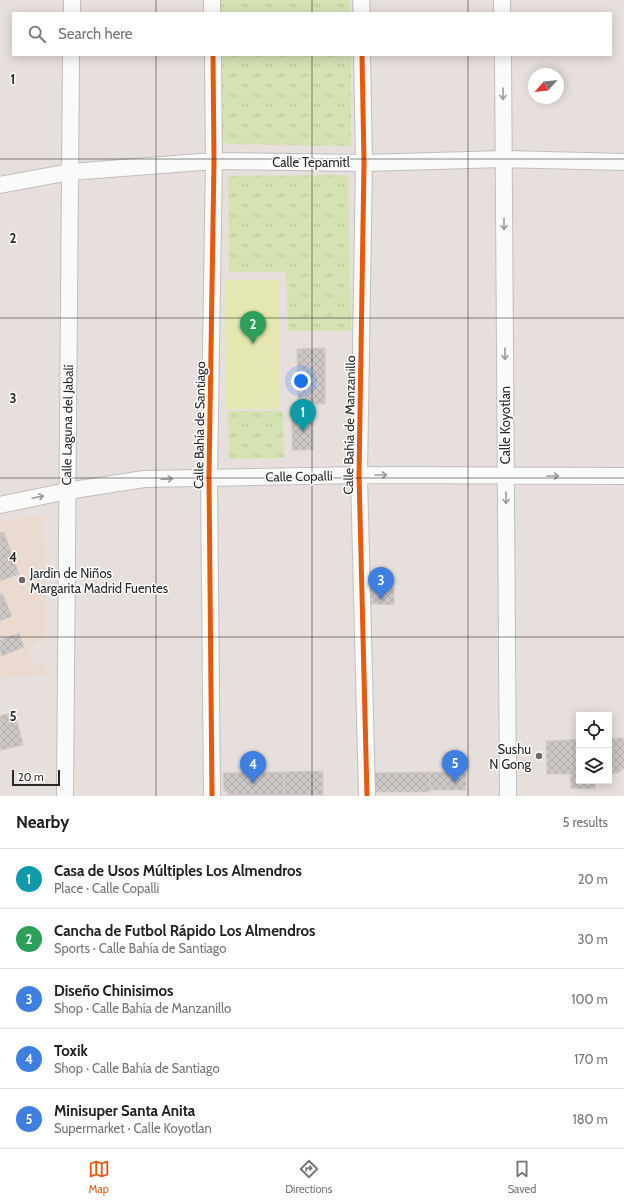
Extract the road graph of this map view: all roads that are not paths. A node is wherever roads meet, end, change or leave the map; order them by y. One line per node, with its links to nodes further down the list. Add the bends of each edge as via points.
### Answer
1 (72, 0): 5 (street)
2 (212, 0): 6 (street)
3 (361, 0): 7 (street)
4 (502, 0): 8 (street)
5 (72, 12)
6 (212, 12)
7 (362, 12)
8 (502, 12)
9 (71, 56): 17 (street, Calle Laguna del Jabalí)
10 (212, 56): 14 (street, Calle Bahía de Santiago)
11 (362, 56): 16 (street, Calle Bahía de Manzanillo)
12 (503, 56): 13 (street, Calle Koyotlan, one-way to 13)
13 (503, 160): 15 (street, Calle Tepamitl); 16 (street, Calle Tepamitl); 20 (street, Calle Koyotlan, one-way to 20)
14 (214, 161): 16 (street, Calle Tepamitl); 17 (street, Calle Tepamitl); 22 (street, Calle Bahía de Santiago)
15 (624, 162)
16 (364, 163): 19 (street, Calle Bahía de Manzanillo)
17 (70, 172): 18 (street, Calle Tepamitl); 23 (street, Calle Laguna del Jabalí)
18 (0, 185)
19 (359, 475): 20 (street, Calle Copalli, one-way to 20); 22 (street, Calle Copalli); 27 (street, Calle Bahía de Manzanillo)
20 (506, 475): 21 (street, Calle Copalli, one-way to 21); 28 (street, Calle Koyotlan, one-way to 28)
21 (624, 476)
22 (209, 477): 23 (street, Calle Copalli, one-way to 22, via 144,479); 26 (street, Calle Bahía de Santiago)
23 (67, 491): 24 (street, Calle Copalli, one-way to 23); 25 (street, Calle Laguna del Jabalí)
24 (0, 505)
25 (65, 796)
26 (212, 796)
27 (367, 796)
28 (508, 796)

